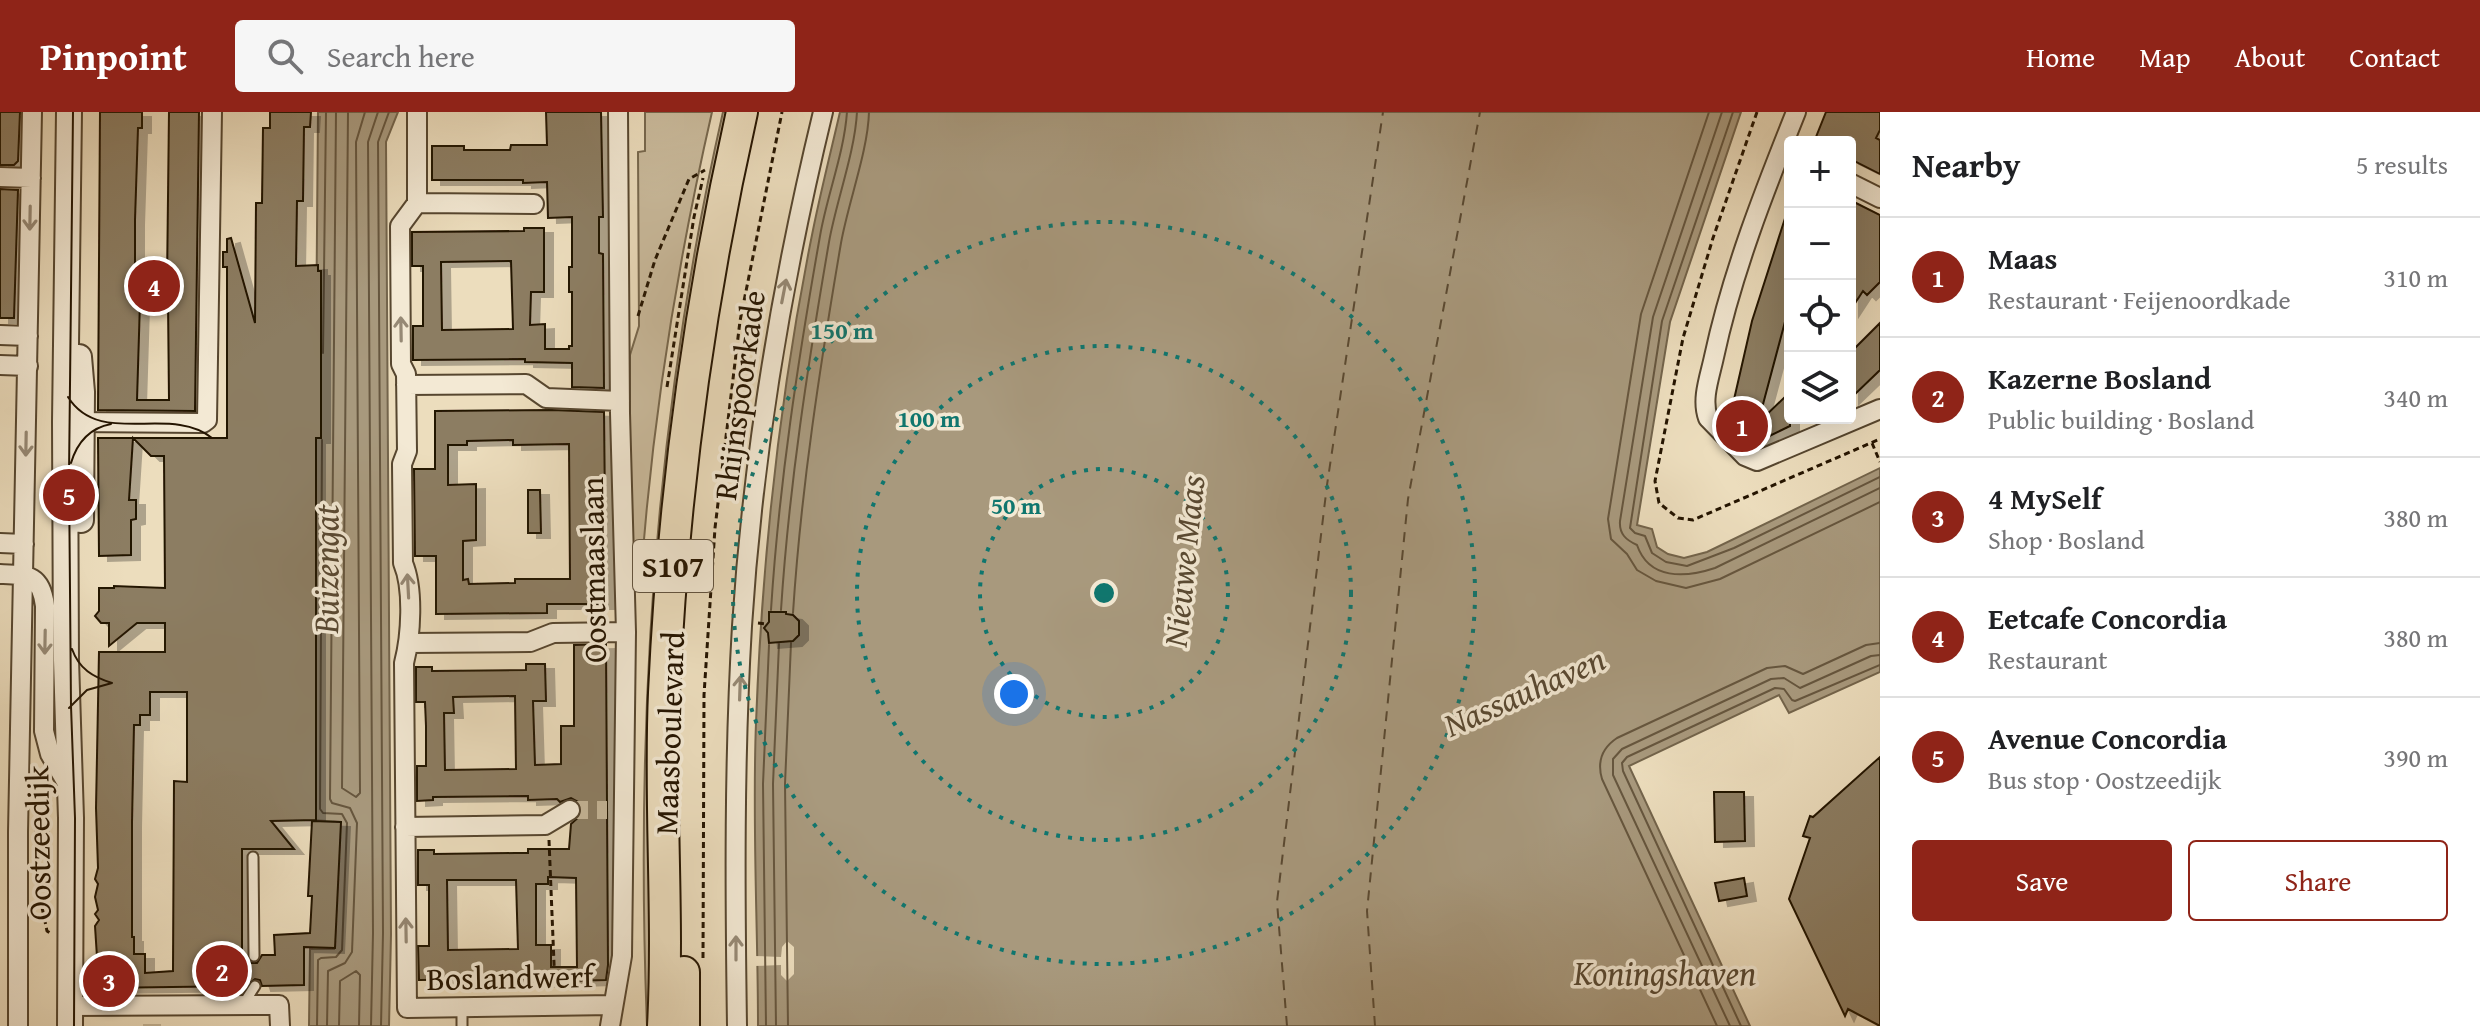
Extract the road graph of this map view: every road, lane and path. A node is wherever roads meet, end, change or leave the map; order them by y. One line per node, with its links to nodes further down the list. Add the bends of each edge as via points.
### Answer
1 (32, 112): 15 (street)
2 (69, 112): 28 (street, Oostzeedijk, via 67,321 79,357)
3 (212, 112): 28 (street, via 207,420)
4 (417, 112): 18 (street)
5 (618, 112): 26 (street, Oostmaaslaan)
6 (742, 112): 59 (main road, Maasboulevard / S107, via 705,295 676,526 663,721)
7 (761, 112): 60 (main road, Maasboulevard / S107, via 725,292 690,577 681,756)
8 (782, 112): 48 (path, Maasboulevard, via 740,321 715,528 704,695)
9 (823, 112): 61 (street, Rhijnspoorkade, one-way to 9, via 740,674 752,515 770,368)
10 (1796, 112): 11 (street)
11 (1790, 136)
12 (1784, 156): 27 (street, via 1736,270 1706,397 1708,418 1745,456 1763,460)
13 (705, 170): 20 (path, via 689,179)
14 (0, 177): 15 (street)
15 (31, 178): 22 (street, one-way to 22)
16 (1856, 186): 17 (street)
17 (1880, 198)
18 (417, 203): 19 (street); 25 (street, one-way to 18, via 401,364 400,226)
19 (534, 204)
20 (637, 319)
21 (0, 335): 22 (street)
22 (28, 336): 24 (street)
23 (0, 365): 24 (street)
24 (28, 366): 32 (street, one-way to 32)
25 (406, 385): 26 (street, via 526,384 546,398); 36 (street, one-way to 25, via 408,575 403,563)
26 (620, 401): 35 (street, Oostmaaslaan)
27 (1880, 409)
28 (74, 422): 37 (street, Oostzeedijk, via 66,660)
29 (1872, 442): 30 (path)
30 (1880, 462)
31 (0, 543): 32 (street)
32 (24, 544): 34 (street)
33 (0, 574): 34 (street)
34 (24, 574): 37 (street, one-way to 37, via 40,584 44,600 44,731 50,754); 44 (street, via 11,740)
35 (626, 632): 36 (street, via 553,633 530,642); 50 (street, Oostmaaslaan, via 615,810 622,956)
36 (409, 643): 40 (street, via 404,663)
37 (70, 788): 46 (street, Oostzeedijk)
38 (570, 810): 39 (street)
39 (545, 825): 40 (street); 52 (path, via 551,847)
40 (405, 827): 55 (street, Boslandwerf, one-way to 40, via 407,1008)
41 (31, 832): 42 (path)
42 (50, 832)
43 (253, 857): 47 (lane)
44 (9, 861): 56 (street)
45 (35, 874): 46 (path, via 47,931)
46 (71, 944): 54 (street, Oostzeedijk)
47 (254, 956)
48 (703, 966)
49 (255, 986): 51 (lane)
50 (613, 1005): 52 (street, Boslandwerf); 58 (street, Oostmaaslaan)
51 (242, 1006): 53 (street); 57 (street, via 279,1005)
52 (556, 1006): 55 (street, Boslandwerf)
53 (152, 1015): 54 (street)
54 (70, 1016)
55 (462, 1017)
56 (18, 1026)
57 (280, 1026)
58 (610, 1026)
59 (663, 1026)
60 (684, 1026)
61 (737, 1026)

